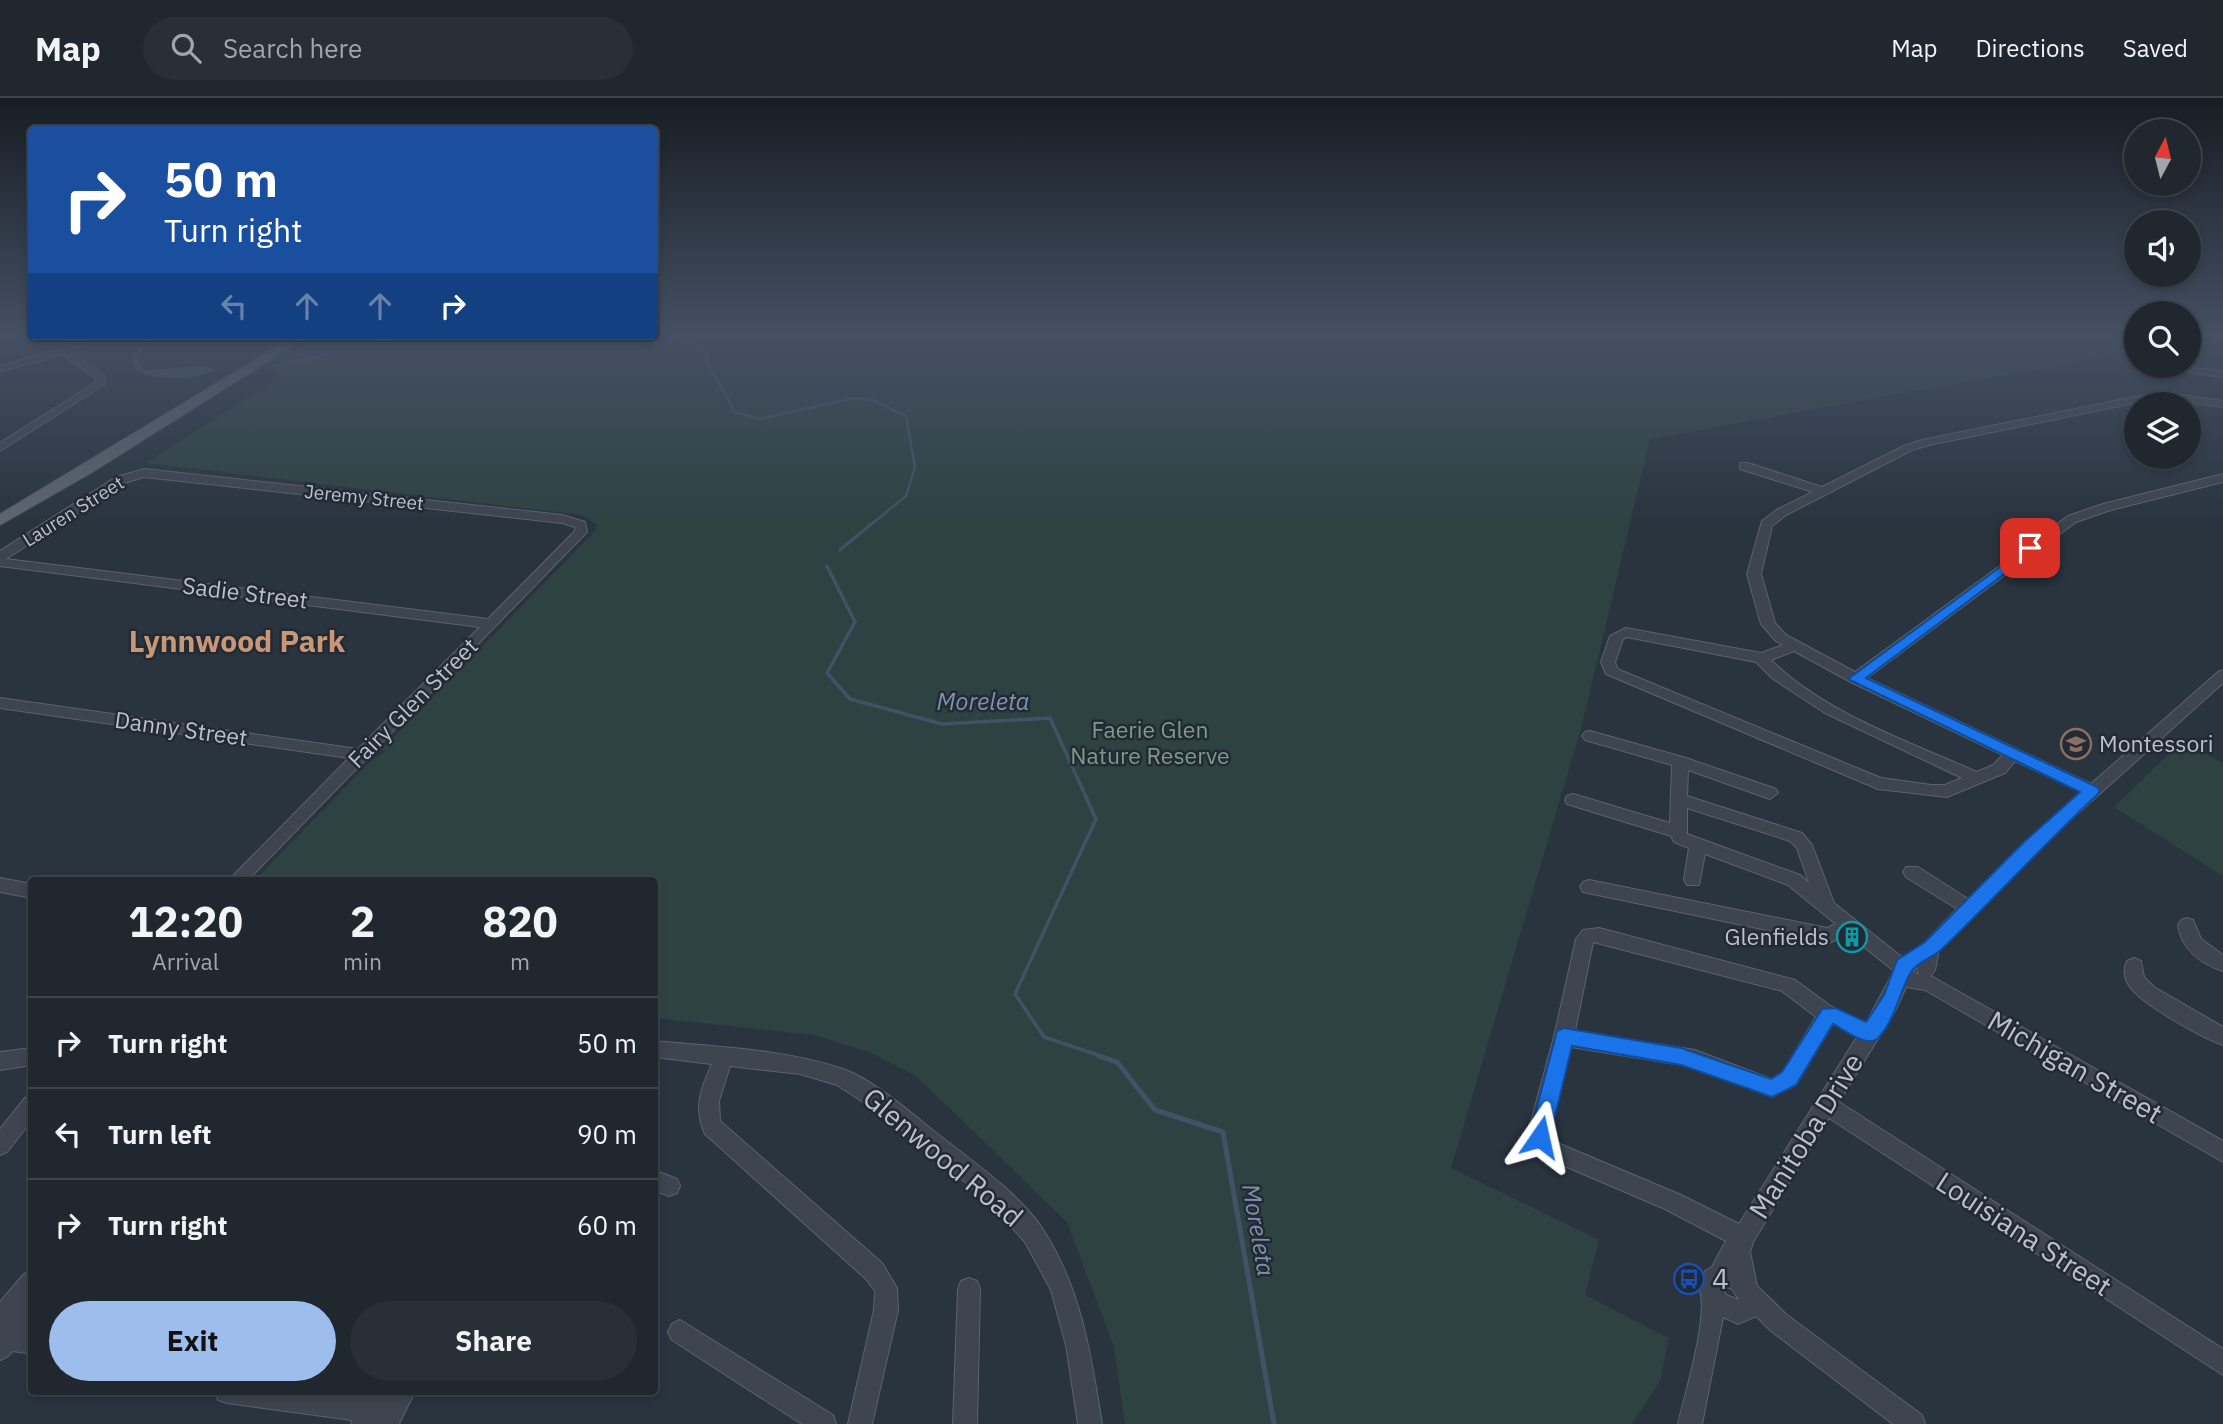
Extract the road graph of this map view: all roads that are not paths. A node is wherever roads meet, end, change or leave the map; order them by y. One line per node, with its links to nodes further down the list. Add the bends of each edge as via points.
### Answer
1 (77, 399): 7 (street)
2 (183, 399): 12 (main road)
3 (201, 399): 13 (main road)
4 (2140, 399): 11 (street, via 1908,448)
5 (2188, 399): 6 (street)
6 (2223, 404)
7 (0, 448)
8 (1744, 466): 11 (street)
9 (149, 473): 14 (street, Jeremy Street); 15 (street, Lauren Street, via 120,480)
10 (2223, 478): 20 (street, via 2072,519)
11 (1823, 491): 17 (street, via 1772,519 1760,541 1754,575 1765,614 1772,629)
12 (0, 509)
13 (0, 520)
14 (579, 523): 16 (street, Fairy Glen Street, via 580,533)
15 (0, 559): 16 (street, Sadie Street)
16 (491, 624): 24 (street, Fairy Glen Street)
17 (1793, 645): 18 (street); 20 (street)
18 (1761, 658): 26 (street, via 1789,684); 26 (street, via 1631,632 1617,636 1608,662 1611,671 1863,778 1939,792)
19 (2223, 674): 27 (street)
20 (1856, 679): 23 (street)
21 (0, 703): 24 (street, Danny Street)
22 (1590, 736): 25 (street)
23 (2012, 753): 26 (street, via 2006,764); 27 (street)
24 (362, 755): 34 (street, Fairy Glen Street)
25 (1679, 762): 28 (street); 29 (street)
26 (1979, 779)
27 (2092, 791): 40 (street)
28 (1769, 793)
29 (1679, 799): 31 (street); 39 (street, via 1796,837 1804,845)
30 (1573, 800): 31 (street, Michigan Street)
31 (1678, 832): 32 (street, Michigan Street, via 1684,841)
32 (1698, 847): 35 (street); 39 (street, Michigan Street, via 1794,880)
33 (1912, 873): 40 (street)
34 (240, 877)
35 (1693, 880)
36 (0, 885): 38 (street)
37 (1589, 887): 41 (street, via 1829,936)
38 (28, 890)
39 (1826, 905): 41 (street, Michigan Street)
40 (1969, 908): 45 (street, via 1931,947)
41 (1850, 923): 45 (street, Michigan Street)
42 (2187, 925): 43 (street, via 2194,946)
43 (2223, 964)
44 (2134, 966): 49 (street, via 2135,979 2147,993)
45 (1914, 973): 47 (street, Manitoba Drive); 57 (street, Michigan Street)
46 (1828, 1015): 47 (street); 48 (street, via 1789,1079 1772,1088 1681,1056); 48 (street, via 1788,985 1593,934 1584,939)
47 (1870, 1034): 54 (street, Manitoba Drive)
48 (1564, 1037): 58 (street, via 1539,1129 1542,1143)
49 (2223, 1037)
50 (658, 1049): 52 (street, Glenwood Road)
51 (28, 1057): 53 (street)
52 (724, 1057): 73 (street, via 708,1105 712,1126 874,1270 886,1287 886,1310); 75 (street, Glenwood Road, via 808,1067 854,1084 1010,1207 1033,1234 1061,1286 1078,1345)
53 (0, 1061)
54 (1826, 1105): 58 (street, Manitoba Drive); 68 (street, Louisiana Street)
55 (28, 1109): 56 (street)
56 (0, 1145)
57 (2223, 1152)
58 (1743, 1238): 59 (street, Manitoba Drive); 63 (street, Manitoba Drive, via 1739,1252)
59 (1720, 1275): 62 (street, Manitoba Drive, via 1711,1283); 63 (street, via 1729,1275)
60 (969, 1289): 74 (street)
61 (28, 1292): 66 (street)
62 (1714, 1297): 63 (street, via 1724,1308); 67 (street)
63 (1744, 1300): 67 (street); 77 (street)
64 (28, 1314): 66 (street)
65 (680, 1332): 72 (street)
66 (10, 1337)
67 (1709, 1340): 76 (street)
68 (2223, 1363)
69 (255, 1395): 71 (street)
70 (398, 1395): 71 (street)
71 (375, 1412)
72 (824, 1424)
73 (860, 1424)
74 (965, 1424)
75 (1090, 1424)
76 (1690, 1424)
77 (1913, 1424)

